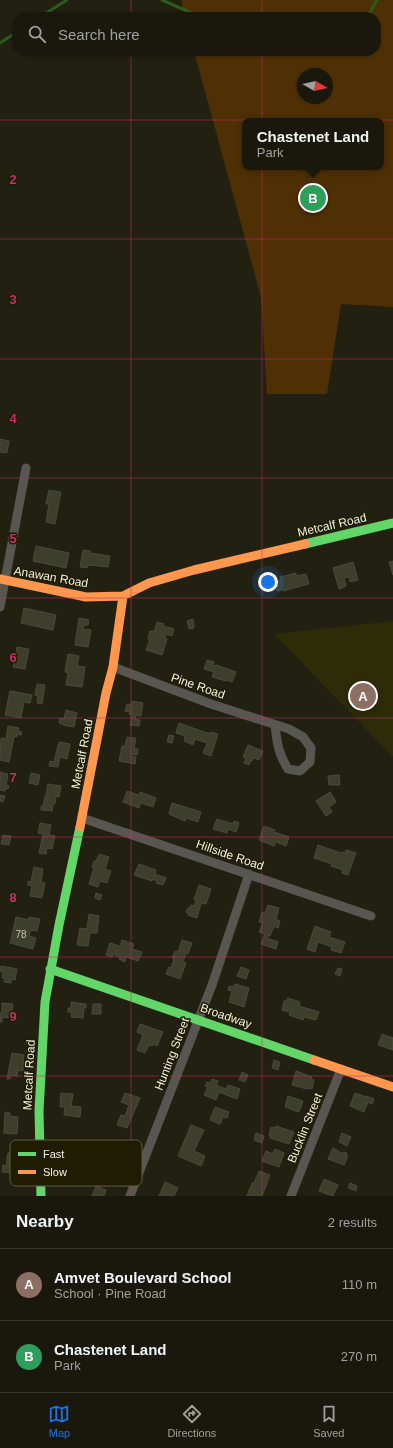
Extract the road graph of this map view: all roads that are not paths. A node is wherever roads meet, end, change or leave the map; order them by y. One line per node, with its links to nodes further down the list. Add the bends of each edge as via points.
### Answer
1 (26, 468): 3 (street)
2 (393, 523): 4 (street, Metcalf Road, via 194,570 149,584)
3 (3, 580): 4 (street, Anawan Road, via 86,597); 5 (street)
4 (123, 596): 6 (street, Metcalf Road)
5 (0, 607)
6 (113, 667): 7 (street, Pine Road); 8 (street, Metcalf Road)
7 (275, 725): 7 (street, Pine Road, via 289,729 303,738 311,748 310,762 300,771 288,769 280,757)
8 (82, 818): 9 (street, Hillside Road); 11 (street, Metcalf Road)
9 (249, 874): 10 (street, Hillside Road); 12 (street, Hunting Street)
10 (371, 916)
11 (50, 969): 12 (street, Broadway); 15 (street, Metcalf Road, via 45,1002)
12 (199, 1019): 13 (street, Broadway); 16 (street, Hunting Street)
13 (341, 1069): 14 (street, Broadway); 21 (street, Bucklin Street)
14 (393, 1087)
15 (40, 1140)
16 (142, 1165)
17 (41, 1186): 19 (street, Metcalf Road)
18 (134, 1186): 20 (street, Hunting Street)
19 (41, 1196)
20 (130, 1196)
21 (291, 1196)

